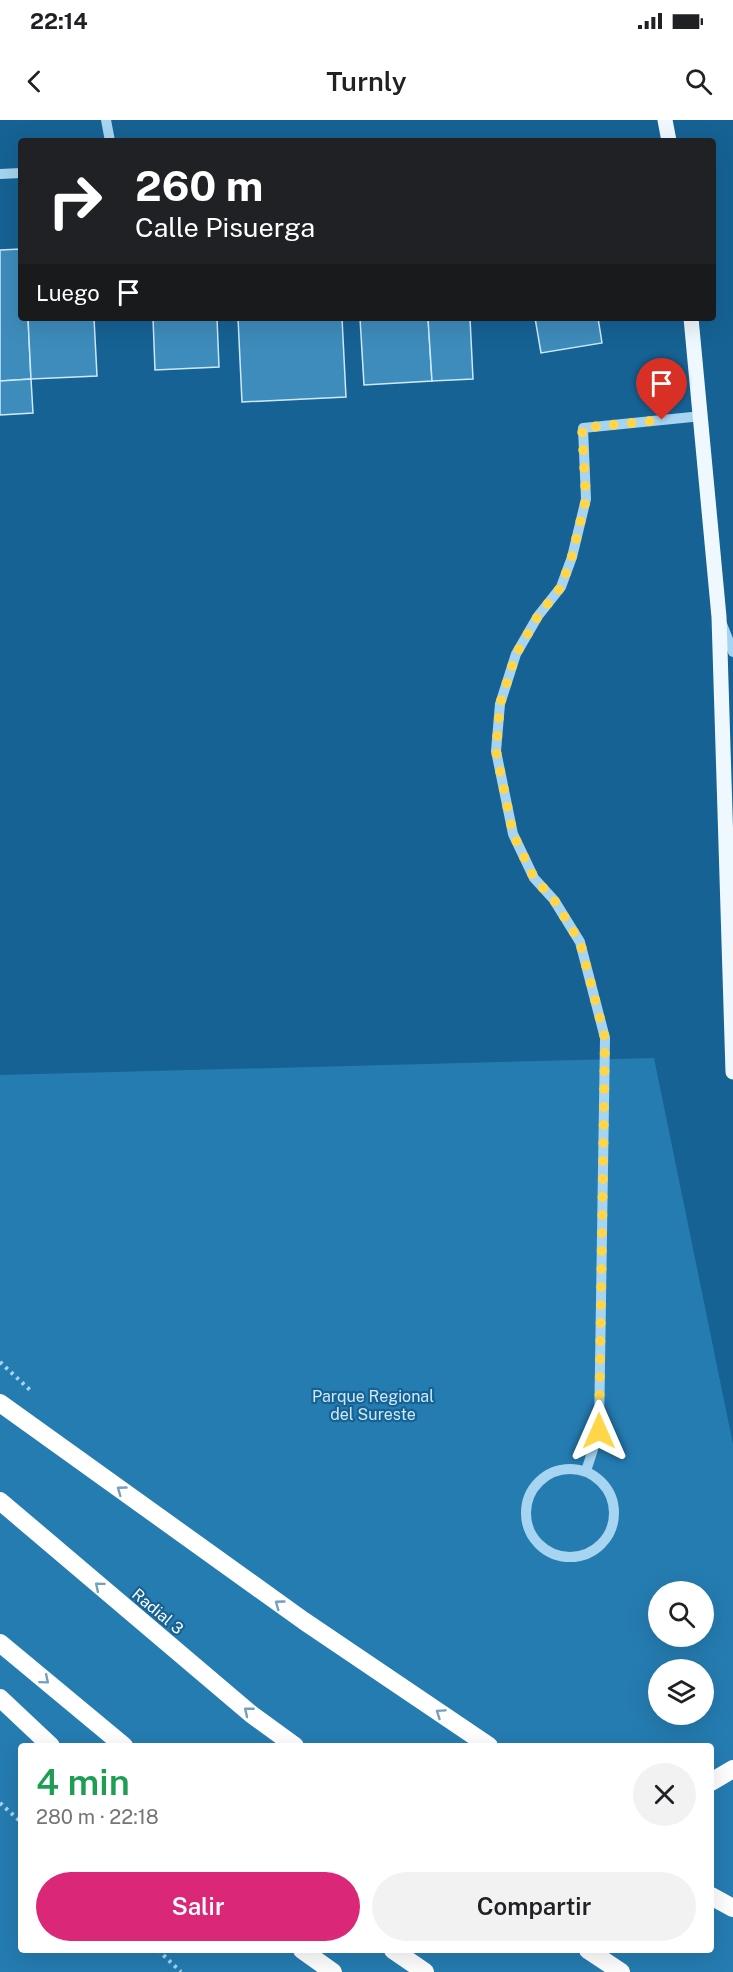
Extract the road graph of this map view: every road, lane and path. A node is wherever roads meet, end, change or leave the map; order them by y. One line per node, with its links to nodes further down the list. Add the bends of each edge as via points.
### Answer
1 (106, 120): 3 (street)
2 (665, 120): 4 (main road)
3 (109, 138)
4 (668, 138)
5 (18, 173): 6 (street)
6 (0, 174)
7 (692, 321): 8 (main road)
8 (702, 416): 9 (main road); 16 (street, via 582,428 586,499 572,556 561,587 516,654 500,704 496,751 513,834 534,878 554,900 580,942 605,1038 599,1431)
9 (719, 618): 10 (street); 11 (main road)
10 (733, 652)
11 (732, 972): 12 (main road)
12 (733, 1072)
13 (0, 1362): 14 (path)
14 (30, 1390)
15 (0, 1403): 23 (highway, one-way to 15, via 304,1621)
16 (586, 1472): 16 (street, via 556,1471 532,1489 525,1518 537,1545 550,1554 578,1557 603,1544 611,1532 614,1518 610,1497 598,1479)
17 (0, 1501): 22 (highway, Radial 3, one-way to 17, via 251,1714)
18 (0, 1643): 21 (highway, one-way to 21)
19 (0, 1698): 20 (highway)
20 (48, 1743)
21 (120, 1743)
22 (291, 1743)
23 (485, 1743)
24 (733, 1769): 25 (highway)
25 (714, 1780)
26 (0, 1803): 27 (path)
27 (18, 1819)
28 (714, 1898): 29 (highway)
29 (733, 1908)
30 (161, 1953): 34 (path)
31 (306, 1953): 35 (highway)
32 (397, 1953): 36 (highway)
33 (592, 1953): 37 (highway)
34 (181, 1972)
35 (333, 1972)
36 (424, 1972)
37 (621, 1972)

